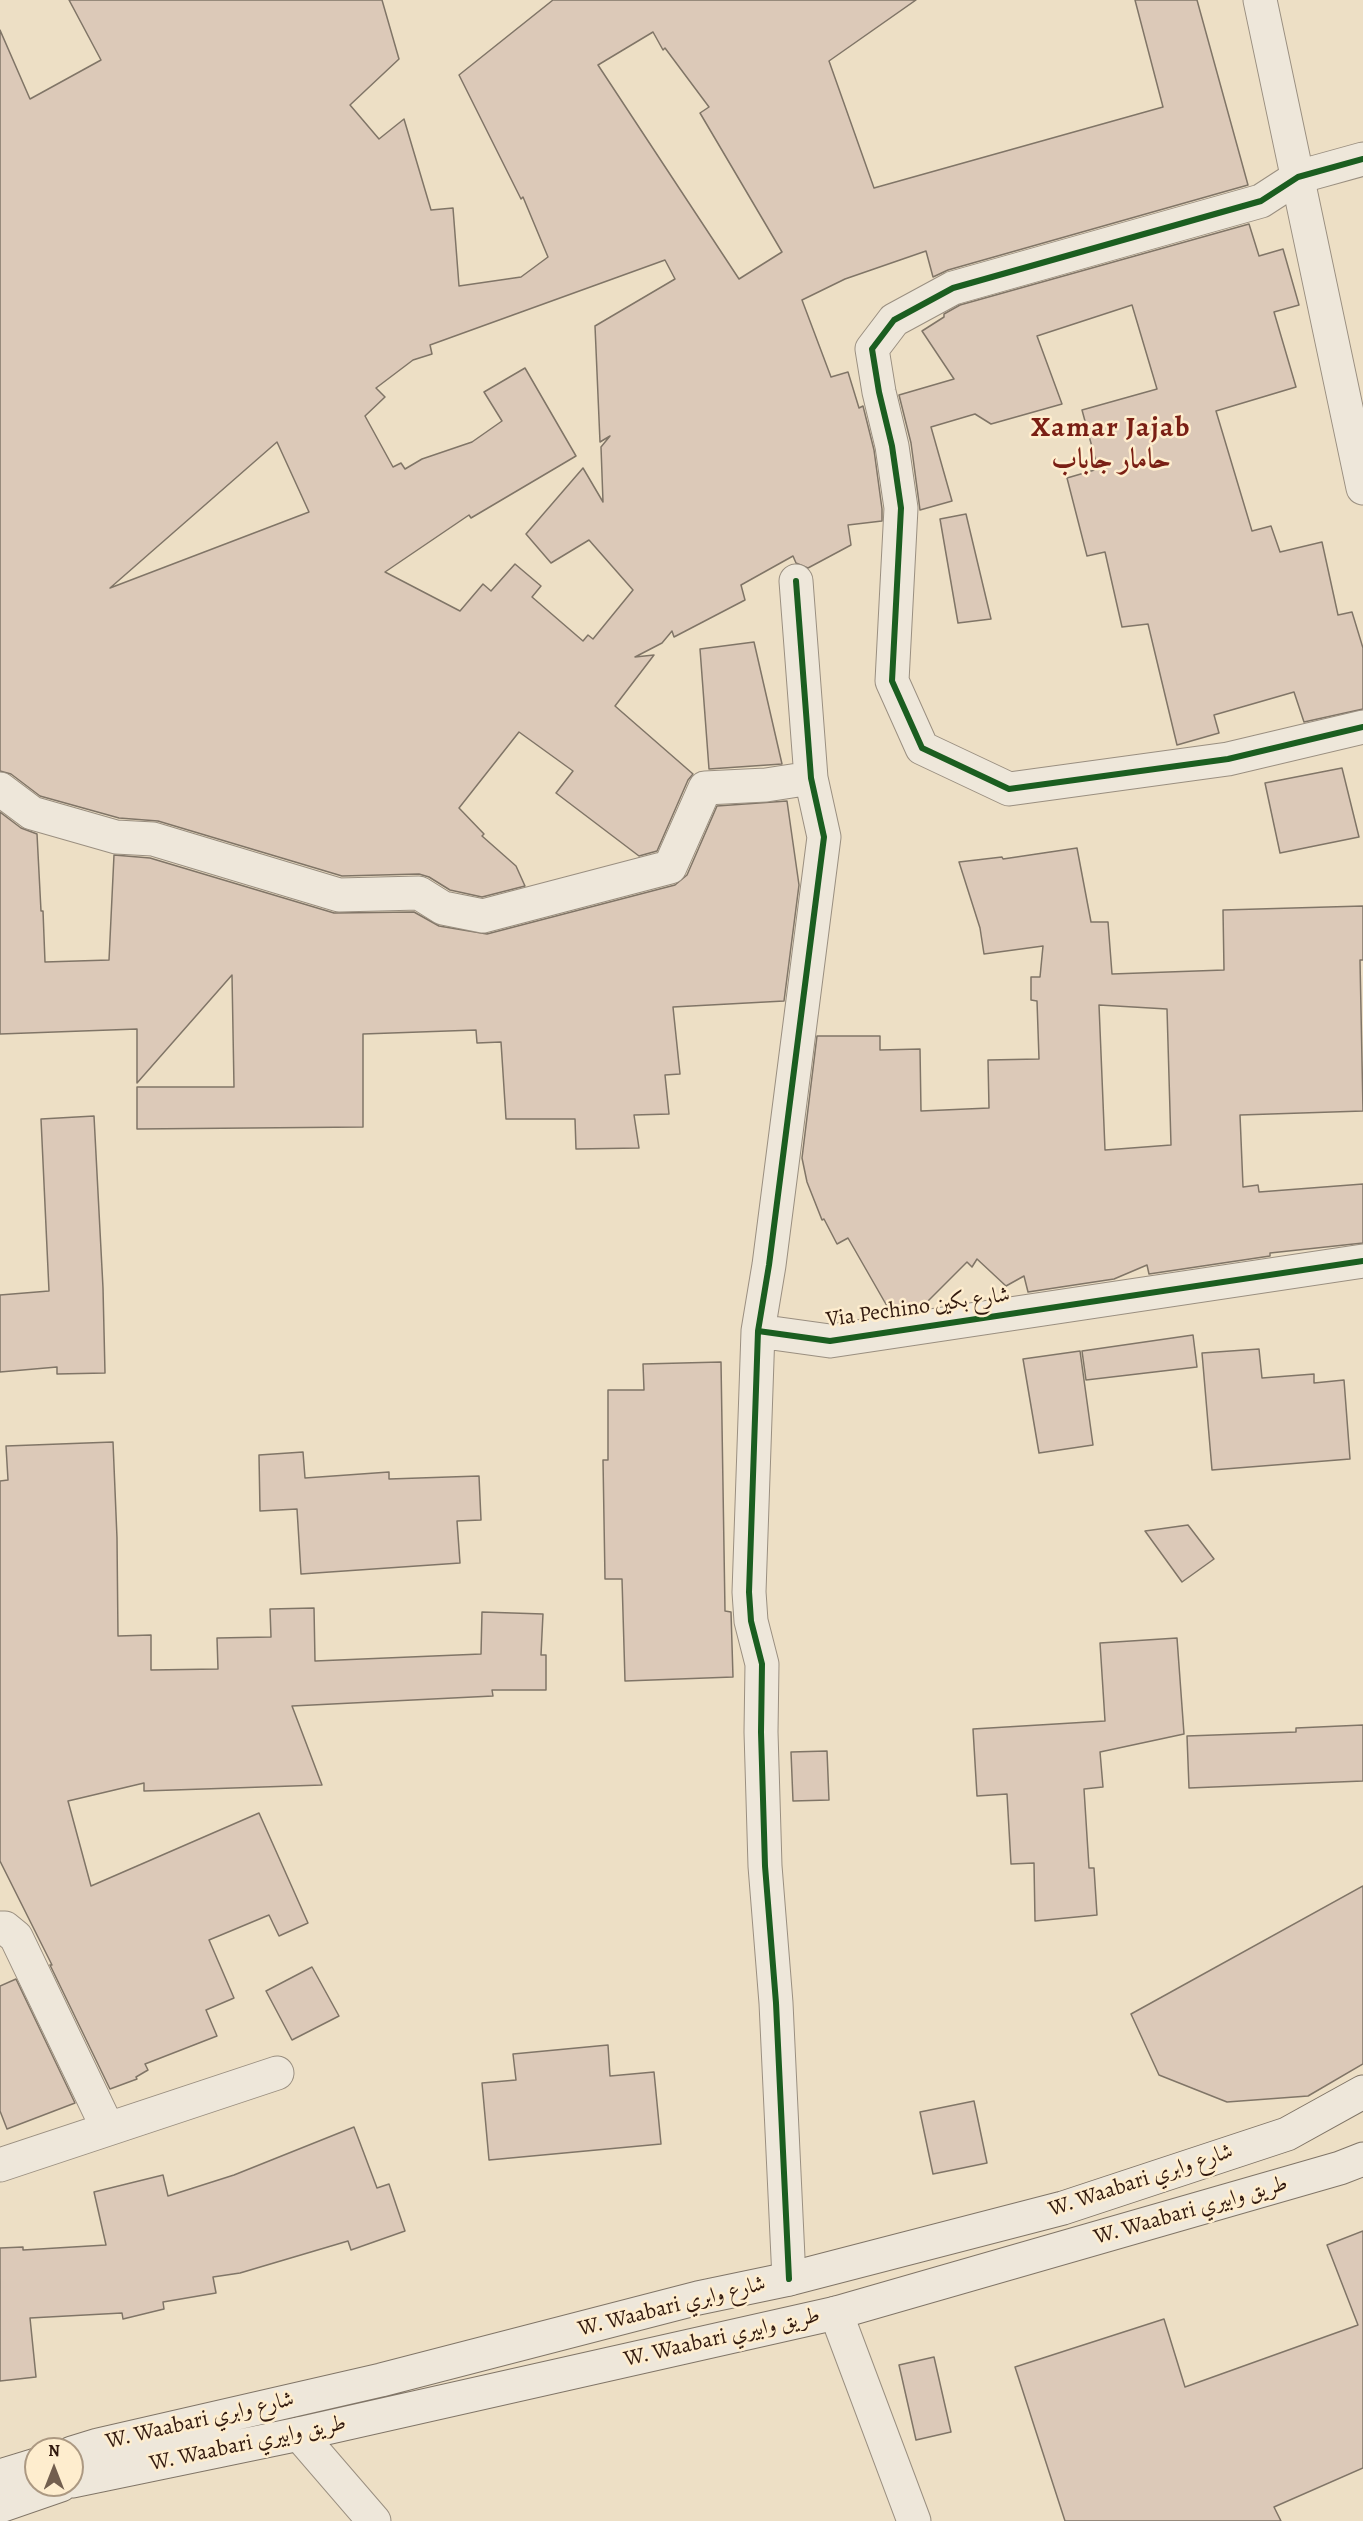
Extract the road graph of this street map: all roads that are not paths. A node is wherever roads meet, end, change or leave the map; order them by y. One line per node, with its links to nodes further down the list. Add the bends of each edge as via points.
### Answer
1 (1260, 0): 3 (street)
2 (1363, 159): 3 (street)
3 (1298, 177): 4 (street); 6 (street, via 1260,201 953,288 894,320 872,349 901,508 892,681 922,748 1009,789 1228,759)
4 (1363, 488)
5 (796, 581): 7 (street)
6 (1363, 728)
7 (811, 778): 8 (street, via 705,788 670,867 483,916 443,908 419,894 339,895 153,839 116,837 32,813); 10 (street, via 824,837)
8 (0, 789)
9 (1363, 1261): 10 (street, Via Pechino شارع بكين, via 831,1341)
10 (758, 1331): 17 (street, via 749,1592 751,1621 762,1664 765,1866 776,2003)
11 (2, 1922): 14 (street, via 16,1937)
12 (277, 2073): 14 (street)
13 (1363, 2092): 17 (street, W. Waabari شارع وابري, via 1287,2134 1063,2208)
14 (108, 2129): 16 (street)
15 (1363, 2159): 18 (street, W. Waabari طريق وابيري)
16 (0, 2165)
17 (789, 2279): 20 (street, W. Waabari شارع وابري)
18 (836, 2313): 19 (street, W. Waabari طريق وابيري); 27 (street)
19 (299, 2434): 23 (street, W. Waabari طريق وابيري); 26 (street)
20 (84, 2449)
21 (24, 2469): 22 (street)
22 (0, 2476)
23 (84, 2479)
24 (26, 2497): 25 (street)
25 (0, 2506)
26 (374, 2521)
27 (914, 2521)

